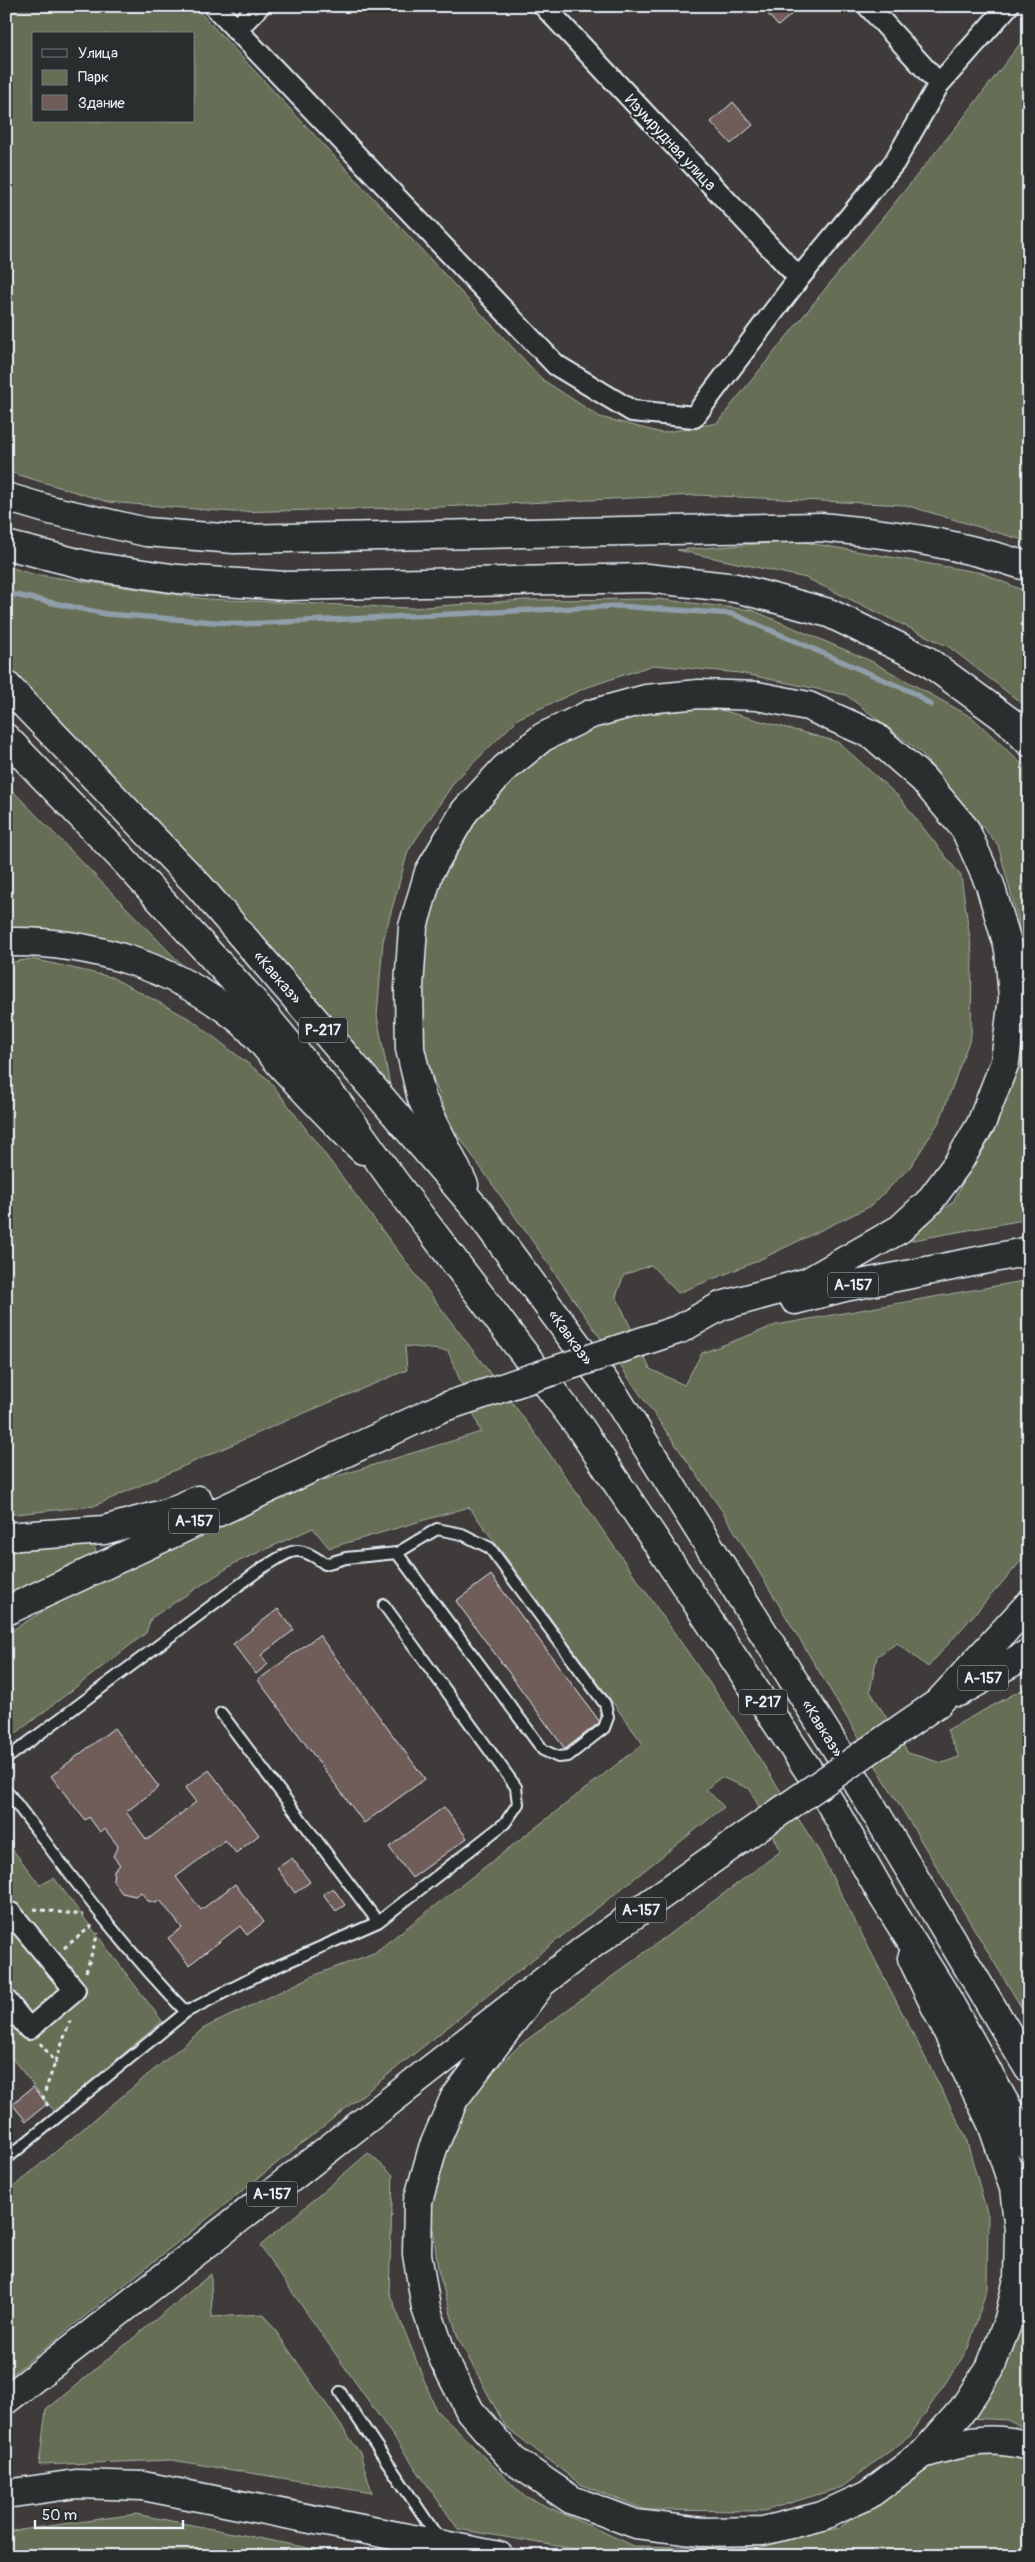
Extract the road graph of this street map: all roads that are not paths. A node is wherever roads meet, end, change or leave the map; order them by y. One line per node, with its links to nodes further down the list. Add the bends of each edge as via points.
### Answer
1 (214, 6): 6 (street)
2 (259, 6): 6 (street)
3 (544, 6): 8 (street, Изумрудная улица)
4 (868, 6): 7 (street)
5 (1008, 6): 7 (street)
6 (236, 30): 8 (street, via 556,365 632,411 694,417)
7 (939, 84): 8 (street, via 894,163)
8 (799, 278)
9 (6, 497): 11 (main road, via 146,532 234,540 820,527 903,535 989,553)
10 (6, 545): 14 (main road, via 90,566 158,576 286,586 647,578 736,588 829,613 926,660 1009,722)
11 (1029, 566)
12 (6, 685): 17 (main road, «Кавказ» / Р-217, via 199,886)
13 (6, 738): 16 (main road, Р-217, via 252,1000 337,1102)
14 (1029, 742)
15 (6, 942): 16 (main road, via 75,945 136,962 188,984 241,1020 324,1112)
16 (393, 1180): 31 (main road, Р-217, via 581,1429 829,1801)
17 (478, 1211): 19 (main road, via 443,1147 422,1099 410,1049 408,987 413,927 429,872 465,811 504,768 544,737 591,714 646,699 700,694 757,696 808,706 873,735 923,779 965,830 990,884 1009,949 1013,998 1005,1062 981,1124 958,1163 929,1202 900,1230 808,1282 721,1306); 37 (main road, «Кавказ» / Р-217, via 615,1396 856,1780)
18 (1029, 1251): 19 (main road, А-157, via 845,1287)
19 (680, 1329): 20 (main road, А-157, bridge, via 441,1408)
20 (382, 1433): 21 (main road, via 327,1442 158,1516 104,1530); 25 (main road, А-157)
21 (6, 1537)
22 (397, 1553): 22 (lane, via 437,1529 462,1534 490,1548 605,1704 608,1717 604,1728 568,1756 558,1757 543,1750); 29 (lane, via 346,1558 325,1564 307,1551 293,1550 262,1568)
23 (1029, 1604): 27 (main road)
24 (384, 1605): 33 (lane, via 516,1787 518,1804 505,1823)
25 (6, 1611)
26 (1029, 1654): 27 (main road, А-157)
27 (938, 1703): 34 (main road, А-157, bridge, via 584,1950)
28 (221, 1713): 33 (lane)
29 (6, 1759)
30 (6, 1790): 36 (lane, via 103,1918)
31 (884, 1898): 39 (main road, Р-217, via 945,1995); 44 (main road, via 992,2124 1014,2188 1019,2230 1018,2279 1009,2319 990,2368 963,2409)
32 (6, 1916): 35 (street, via 11,1912 74,1990 29,2029)
33 (378, 1922): 36 (lane, via 260,1974)
34 (539, 1987): 42 (main road, А-157); 44 (main road, via 454,2099 432,2148 418,2201 417,2254 426,2308 444,2360 470,2411 513,2460 572,2500 636,2524 702,2532 762,2531 822,2516 868,2495)
35 (6, 2000)
36 (186, 2012): 40 (lane)
37 (1029, 2069)
38 (6, 2144): 40 (lane)
39 (1029, 2147)
40 (10, 2156)
41 (340, 2392): 46 (lane)
42 (6, 2400)
43 (1029, 2446): 44 (main road, via 992,2439)
44 (923, 2454)
45 (6, 2494): 46 (main road, via 76,2484 143,2486)
46 (447, 2550): 47 (main road)
47 (499, 2556)

